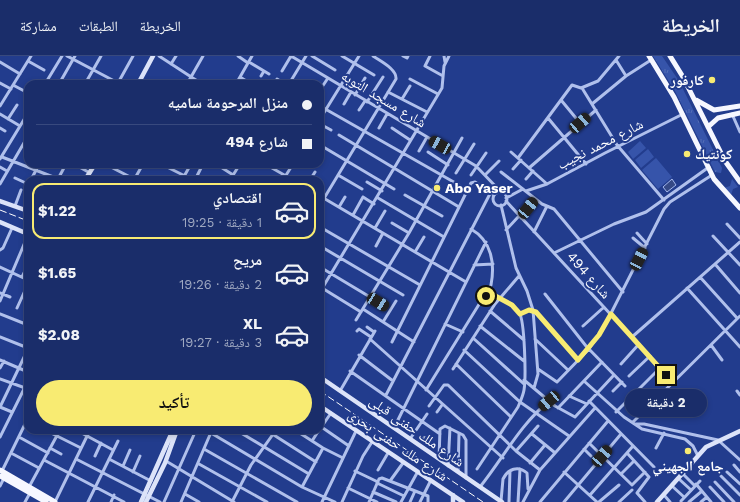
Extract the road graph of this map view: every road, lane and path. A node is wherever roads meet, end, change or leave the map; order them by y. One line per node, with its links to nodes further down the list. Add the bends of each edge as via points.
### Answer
1 (31, 56): 28 (street)
2 (62, 56): 52 (street)
3 (67, 56): 25 (street)
4 (101, 56): 36 (street)
5 (134, 56): 56 (street)
6 (153, 56): 57 (street)
7 (159, 56): 33 (street)
8 (176, 56): 33 (street)
9 (202, 56): 46 (street)
10 (238, 56): 31 (street)
11 (252, 56): 31 (street)
12 (291, 56): 32 (street, شارع مسجد التوبه); 39 (street)
13 (306, 56): 32 (street)
14 (312, 56): 37 (street)
15 (342, 56): 34 (street)
16 (359, 56): 34 (street)
17 (373, 56): 72 (street, via 391,69 397,78)
18 (404, 56): 19 (street)
19 (408, 56)
20 (430, 56): 44 (street, via 425,65)
21 (444, 56): 30 (street)
22 (449, 56): 30 (street)
23 (619, 56): 27 (street)
24 (673, 56): 76 (main road)
25 (74, 58): 36 (street); 53 (street)
26 (650, 58): 45 (street); 94 (main road)
27 (616, 60): 45 (street); 68 (street, via 598,81)
28 (28, 61): 35 (street); 40 (street)
29 (0, 62): 40 (street)
30 (445, 62): 44 (street)
31 (248, 63): 38 (street); 47 (street)
32 (302, 63): 49 (street, شارع مسجد التوبه); 62 (street)
33 (171, 64): 46 (street)
34 (355, 64): 42 (street); 66 (street)
35 (44, 70)
36 (93, 70): 54 (street); 55 (street)
37 (335, 70)
38 (264, 71): 41 (street); 43 (street)
39 (282, 71)
40 (20, 74): 65 (street)
41 (269, 74)
42 (374, 75)
43 (261, 76)
44 (443, 76): 73 (street, via 443,85)
45 (626, 76): 80 (street)
46 (191, 77): 58 (street); 59 (street)
47 (240, 77): 60 (street); 61 (street)
48 (383, 77): 78 (street)
49 (328, 78): 64 (street); 66 (street, شارع مسجد التوبه)
50 (366, 78): 74 (street)
51 (410, 79): 73 (street)
52 (47, 80)
53 (62, 80)
54 (87, 80)
55 (113, 80)
56 (121, 80)
57 (140, 80)
58 (189, 80)
59 (196, 80)
60 (238, 80)
61 (245, 80)
62 (291, 80)
63 (0, 83): 69 (street)
64 (324, 84)
65 (13, 85): 69 (street); 70 (street)
66 (341, 86): 71 (street, شارع مسجد التوبه); 85 (street)
67 (410, 86): 75 (street)
68 (582, 88): 77 (street, via 573,85); 80 (street)
69 (11, 89): 82 (street)
70 (24, 91)
71 (351, 92): 74 (street, شارع مسجد التوبه); 79 (street)
72 (388, 92): 75 (street); 84 (street)
73 (438, 94): 89 (street)
74 (355, 95): 78 (street, شارع مسجد التوبه)
75 (402, 99): 89 (street)
76 (694, 99): 88 (main road); 103 (main road)
77 (561, 100): 96 (street); 100 (street)
78 (366, 101): 84 (street, شارع مسجد التوبه); 86 (street)
79 (344, 104)
80 (592, 104): 87 (street)
81 (17, 105): 97 (street)
82 (0, 106)
83 (740, 106): 88 (main road)
84 (378, 109): 93 (street, شارع مسجد التوبه); 110 (street)
85 (326, 110): 90 (street); 110 (street)
86 (359, 110)
87 (596, 110): 100 (street); 121 (street)
88 (714, 110): 98 (main road)
89 (427, 112): 109 (street)
90 (324, 113)
91 (740, 113): 95 (main road)
92 (0, 114): 97 (street)
93 (387, 114): 105 (street); 109 (street, شارع مسجد التوبه)
94 (683, 114): 121 (street, شارع محمد نجيب); 139 (main road)
95 (732, 114): 98 (main road); 111 (street)
96 (548, 118): 114 (street); 130 (street)
97 (8, 119): 101 (street)
98 (715, 119): 103 (main road)
99 (23, 122): 101 (street)
100 (580, 123): 114 (street)
101 (20, 126): 128 (street)
102 (324, 126): 107 (street)
103 (708, 127): 178 (main road, via 725,161)
104 (0, 128): 108 (street)
105 (379, 128)
106 (392, 128): 116 (street)
107 (331, 130)
108 (5, 131)
109 (415, 131): 113 (street, شارع مسجد التوبه); 116 (street)
110 (364, 132): 119 (street); 127 (street)
111 (740, 132)
112 (340, 135): 119 (street)
113 (426, 137): 122 (street); 125 (street, شارع مسجد التوبه)
114 (564, 137): 134 (street); 151 (street)
115 (462, 138): 125 (street)
116 (410, 140): 127 (street)
117 (24, 143): 131 (street)
118 (474, 144): 129 (street)
119 (356, 146): 132 (street); 152 (street)
120 (324, 147): 132 (street)
121 (618, 147): 134 (street, شارع محمد نجيب); 200 (street)
122 (419, 151)
123 (428, 152): 135 (street)
124 (511, 152): 130 (street)
125 (454, 153): 129 (street, شارع مسجد التوبه); 135 (street)
126 (486, 153): 137 (street)
127 (402, 154): 152 (street); 173 (street)
128 (1, 158): 131 (street)
129 (464, 159): 137 (street, شارع مسجد التوبه); 160 (street)
130 (520, 159): 151 (street); 153 (street)
131 (13, 161): 136 (street); 154 (street)
132 (347, 161): 162 (street); 180 (street)
133 (499, 161): 164 (street)
134 (586, 164): 181 (street, شارع محمد نجيب)
135 (448, 165): 173 (street)
136 (24, 166)
137 (476, 166): 163 (street); 164 (street, شارع مسجد التوبه)
138 (0, 167): 154 (street)
139 (709, 167): 165 (main road); 200 (street)
140 (29, 168): 155 (street)
141 (38, 168): 155 (street)
142 (81, 168): 159 (street)
143 (92, 168): 159 (street)
144 (112, 168): 169 (street)
145 (169, 168): 170 (street)
146 (189, 168): 170 (street)
147 (222, 168): 161 (street)
148 (237, 168): 161 (street)
149 (272, 168): 171 (street)
150 (291, 168): 171 (street)
151 (529, 168): 156 (street)
152 (394, 169): 180 (street); 189 (street)
153 (513, 169)
154 (7, 170): 179 (street)
155 (36, 171): 166 (street); 167 (street)
156 (533, 171): 175 (street); 181 (street)
157 (315, 172): 172 (street)
158 (501, 172): 186 (street)
159 (90, 173): 168 (street)
160 (456, 173)
161 (233, 175)
162 (338, 175): 184 (street); 196 (street)
163 (471, 175)
164 (485, 175): 183 (street, شارع مسجد التوبه)
165 (712, 175): 204 (street); 210 (main road, via 722,190)
166 (33, 176)
167 (49, 176)
168 (88, 176)
169 (128, 176)
170 (184, 176)
171 (286, 176)
172 (312, 176)
173 (442, 176): 182 (street); 189 (street)
174 (15, 178): 176 (street)
175 (526, 179)
176 (24, 182)
177 (367, 182): 188 (street)
178 (740, 182)
179 (0, 184)
180 (386, 184): 185 (street); 188 (street)
181 (547, 184): 191 (street, شارع محمد نجيب)
182 (458, 185)
183 (494, 186): 190 (street, شارع مسجد التوبه); 192 (street)
184 (362, 189)
185 (394, 189)
186 (523, 189): 191 (street); 198 (street)
187 (21, 190): 205 (street)
188 (382, 191): 197 (street)
189 (433, 192): 206 (street); 207 (street)
190 (501, 192): 194 (street); 198 (street)
191 (526, 192): 199 (street)
192 (491, 193): 194 (street); 207 (street, via 472,182); 224 (street)
193 (405, 194): 206 (street)
194 (494, 195): 203 (street, via 494,202)
195 (345, 197): 209 (street)
196 (324, 198): 209 (street)
197 (378, 198): 202 (street); 216 (street)
198 (506, 199): 203 (street); 215 (street, شارع 494)
199 (535, 199): 208 (street); 215 (street)
200 (663, 200): 204 (street); 236 (street, via 639,215)
201 (0, 201): 205 (street)
202 (374, 204): 213 (street, via 362,197); 218 (street)
203 (501, 205): 225 (street)
204 (667, 205): 241 (street)
205 (15, 206): 211 (street)
206 (425, 206): 214 (street); 216 (street)
207 (459, 206): 233 (street)
208 (548, 206): 227 (street); 236 (street, via 554,209)
209 (339, 207): 213 (street)
210 (740, 208)
211 (24, 209)
212 (385, 211): 222 (street)
213 (353, 215): 218 (street)
214 (442, 216)
215 (520, 217): 225 (street); 227 (street, شارع 494)
216 (417, 220): 229 (street); 233 (street)
217 (0, 222): 221 (street)
218 (364, 222): 222 (street); 240 (street)
219 (392, 223): 229 (street)
220 (726, 224): 235 (street)
221 (12, 228): 226 (street); 246 (street)
222 (375, 228): 228 (street)
223 (324, 229): 240 (street)
224 (472, 229): 237 (street); 260 (street)
225 (506, 230): 263 (street)
226 (24, 232)
227 (534, 232): 249 (street, شارع 494)
228 (383, 233): 242 (street); 243 (street)
229 (409, 233): 242 (street)
230 (637, 233): 241 (street)
231 (713, 236): 248 (street)
232 (424, 237): 247 (street)
233 (444, 237): 251 (street)
234 (633, 238): 245 (street)
235 (740, 238)
236 (580, 241): 249 (street); 273 (street)
237 (486, 242): 252 (street); 254 (street)
238 (740, 242): 248 (street)
239 (24, 244): 259 (street)
240 (350, 244): 250 (street); 257 (street)
241 (647, 244): 245 (street)
242 (402, 245): 247 (street); 257 (street)
243 (376, 246)
244 (324, 248): 250 (street)
245 (645, 248): 273 (street)
246 (0, 250)
247 (415, 252): 251 (street)
248 (728, 252): 253 (street); 255 (street)
249 (554, 253): 285 (street, شارع 494)
250 (341, 258): 262 (street); 266 (street)
251 (432, 262): 260 (street); 269 (street)
252 (493, 264): 254 (street); 272 (street, via 494,271)
253 (715, 264): 264 (street); 276 (street)
254 (474, 265): 267 (street)
255 (740, 265)
256 (0, 267): 259 (street)
257 (389, 267): 266 (street); 269 (street)
258 (324, 270): 262 (street)
259 (12, 272): 265 (street); 274 (street)
260 (449, 272): 267 (street); 312 (street)
261 (24, 274): 265 (street)
262 (331, 274): 268 (street); 280 (street)
263 (519, 276): 281 (street); 287 (street)
264 (700, 277): 270 (street); 293 (street)
265 (22, 278)
266 (380, 282): 278 (street); 280 (street)
267 (466, 282): 297 (street)
268 (324, 285)
269 (420, 285): 303 (street)
270 (688, 288): 301 (street); 306 (street)
271 (324, 289): 288 (street)
272 (488, 292): 281 (street); 304 (street)
273 (623, 292): 292 (street)
274 (2, 293): 279 (street); 282 (street)
275 (24, 293): 286 (street)
276 (740, 293)
277 (545, 294): 317 (street)
278 (403, 295)
279 (10, 297)
280 (370, 297): 284 (street); 288 (street)
281 (499, 298): 289 (street); 291 (street, via 512,305)
282 (0, 301)
283 (396, 301): 295 (street)
284 (385, 306)
285 (604, 307): 292 (street, شارع 494); 299 (street)
286 (17, 308)
287 (533, 310): 291 (street, via 526,310); 309 (street); 322 (street)
288 (362, 311): 294 (street); 295 (street)
289 (490, 311): 298 (street); 310 (street)
290 (0, 314): 296 (street)
291 (520, 314): 310 (street)
292 (611, 314): 306 (street, شارع 494); 317 (street)
293 (739, 317): 301 (street)
294 (356, 320)
295 (383, 322): 303 (street)
296 (24, 323)
297 (445, 324): 304 (street); 344 (street)
298 (480, 326): 308 (street); 325 (street)
299 (583, 326)
300 (367, 327): 307 (street, via 374,332)
301 (725, 330): 314 (street); 316 (street)
302 (357, 331): 307 (street, via 359,329)
303 (397, 331): 311 (street); 312 (street)
304 (463, 332): 352 (street)
305 (0, 337): 315 (street)
306 (632, 337): 313 (street, شارع 494)
307 (370, 338): 319 (street); 331 (street)
308 (473, 338): 318 (street); 345 (street)
309 (535, 339): 334 (street); 336 (street)
310 (524, 340): 325 (street)
311 (392, 342)
312 (414, 342): 331 (street)
313 (639, 344): 320 (street, شارع 494); 328 (street)
314 (711, 345): 323 (street); 347 (street)
315 (24, 346)
316 (740, 347)
317 (589, 349): 322 (street); 326 (street)
318 (464, 350): 327 (street); 364 (street)
319 (360, 355): 337 (street); 343 (street)
320 (650, 356): 332 (street, شارع 494); 339 (street)
321 (24, 358): 330 (street)
322 (578, 360): 336 (street)
323 (722, 360)
324 (2, 361): 329 (street); 330 (street)
325 (524, 361): 345 (street)
326 (602, 362): 338 (street); 342 (street)
327 (456, 364): 333 (street); 379 (street)
328 (621, 364)
329 (0, 368)
330 (20, 368): 335 (street); 348 (street)
331 (401, 368): 343 (street); 344 (street)
332 (660, 368): 347 (street, شارع 494); 375 (street)
333 (452, 369)
334 (538, 369): 336 (street, via 556,382); 351 (street, via 538,379)
335 (24, 370)
336 (568, 370)
337 (350, 371): 354 (street); 358 (street)
338 (614, 375): 346 (street); 357 (street)
339 (629, 376)
340 (0, 379): 348 (street)
341 (324, 380): 354 (street, شارع ملك حفنى قبلى)
342 (584, 381): 357 (street); 360 (street)
343 (394, 382): 358 (street)
344 (417, 382): 352 (street); 369 (street)
345 (524, 382): 351 (street); 364 (street)
346 (622, 382): 349 (street); 355 (street)
347 (673, 382): 383 (street)
348 (13, 383): 350 (street); 362 (street)
349 (625, 386)
350 (24, 387)
351 (534, 388): 363 (street)
352 (426, 390): 361 (street)
353 (24, 391): 373 (street)
354 (340, 391): 386 (street, شارع ملك حفنى قبلى)
355 (613, 391)
356 (737, 391): 359 (street)
357 (596, 393): 365 (street); 375 (street)
358 (386, 395): 369 (street)
359 (740, 395)
360 (569, 396): 365 (street); 370 (street)
361 (434, 398): 366 (street); 367 (street); 405 (street, via 448,385)
362 (2, 399): 368 (street)
363 (549, 401): 370 (street); 377 (street)
364 (520, 402): 377 (street); 379 (street)
365 (588, 403): 370 (street, via 575,417); 371 (street)
366 (442, 405): 374 (street); 429 (street)
367 (429, 406)
368 (0, 407): 373 (street)
369 (404, 408): 380 (street); 386 (street)
370 (558, 408)
371 (595, 408): 381 (street); 411 (street)
372 (324, 409): 376 (street, شارع ملك حفنى بحرى)
373 (12, 412): 390 (street)
374 (437, 412)
375 (616, 412): 383 (street)
376 (331, 413): 382 (street); 389 (street, شارع ملك حفنى بحرى)
377 (536, 413): 411 (street); 421 (street)
378 (428, 414): 380 (street)
379 (511, 417): 405 (street)
380 (423, 421): 403 (street); 414 (street)
381 (608, 421): 407 (street); 420 (street)
382 (324, 423)
383 (634, 423): 392 (street, via 642,429); 415 (street)
384 (538, 426): 406 (street)
385 (24, 427): 413 (street)
386 (394, 428): 414 (street, شارع ملك حفنى قبلى)
387 (450, 428): 403 (street, via 442,426); 404 (street); 462 (street)
388 (324, 430): 423 (street)
389 (356, 431): 418 (street, شارع ملك حفنى بحرى); 423 (street)
390 (1, 432): 412 (street)
391 (740, 432): 415 (street)
392 (664, 433): 430 (street); 446 (street, via 688,441)
393 (53, 434): 409 (street)
394 (83, 434): 410 (street)
395 (172, 434): 456 (street)
396 (175, 434): 456 (street)
397 (194, 434): 467 (street)
398 (210, 434): 431 (street)
399 (216, 434): 451 (street)
400 (243, 434): 425 (street)
401 (301, 434): 417 (street)
402 (316, 434): 417 (street)
403 (440, 434): 453 (street)
404 (459, 434): 475 (street); 490 (street, via 466,442)
405 (500, 434): 421 (street); 429 (street)
406 (532, 434): 422 (street); 435 (street)
407 (621, 434): 424 (street); 445 (street)
408 (273, 435): 425 (street); 457 (street)
409 (57, 436): 426 (street); 427 (street)
410 (87, 436): 419 (street); 427 (street)
411 (569, 436): 436 (street)
412 (0, 437)
413 (19, 437): 437 (street); 438 (street)
414 (410, 439): 453 (street, شارع ملك حفنى قبلى)
415 (718, 440): 446 (street, via 706,447); 454 (street)
416 (118, 441): 433 (street)
417 (312, 441): 428 (street)
418 (372, 442): 439 (street, شارع ملك حفنى بحرى); 472 (street)
419 (101, 443): 433 (street); 442 (street)
420 (589, 443): 432 (street); 445 (street)
421 (511, 445): 435 (street); 448 (street)
422 (545, 445): 436 (street); 458 (street)
423 (349, 446): 447 (street)
424 (633, 446): 440 (street); 464 (street)
425 (264, 447): 451 (street); 485 (street)
426 (50, 448): 438 (street); 441 (street)
427 (81, 448): 449 (street)
428 (323, 448): 447 (street); 457 (street)
429 (490, 448): 448 (street); 468 (street)
430 (656, 448)
431 (204, 449): 460 (street); 481 (street)
432 (584, 449): 444 (street); 476 (street)
433 (113, 450): 450 (street)
434 (130, 450): 461 (street)
435 (516, 451): 458 (street)
436 (554, 452): 471 (street)
437 (11, 453): 465 (street); 483 (street)
438 (48, 453): 452 (street)
439 (388, 453): 459 (street, شارع ملك حفنى بحرى); 470 (street)
440 (627, 453): 455 (street); 466 (street)
441 (61, 454)
442 (95, 456)
443 (140, 456): 474 (street)
444 (591, 456)
445 (602, 456): 466 (street); 498 (street)
446 (698, 456): 487 (street)
447 (343, 458): 526 (street)
448 (502, 458): 507 (street)
449 (76, 459): 480 (street); 484 (street)
450 (109, 459): 461 (street); 480 (street)
451 (256, 459): 481 (street); 506 (street)
452 (44, 460): 465 (street); 484 (street)
453 (439, 460): 462 (street, شارع ملك حفنى قبلى)
454 (740, 460)
455 (634, 461): 477 (street); 486 (street)
456 (164, 462): 467 (street); 493 (street); 524 (street)
457 (316, 462): 485 (street)
458 (530, 462): 471 (street)
459 (403, 463): 482 (street, شارع ملك حفنى بحرى); 495 (street)
460 (199, 464): 489 (street); 505 (street)
461 (123, 466): 474 (street)
462 (448, 466): 475 (street, شارع ملك حفنى قبلى)
463 (734, 466): 479 (street)
464 (654, 467)
465 (39, 468): 511 (street)
466 (614, 468): 486 (street); 527 (street)
467 (180, 469): 489 (street); 542 (street)
468 (477, 469)
469 (520, 469): 473 (street); 517 (street, via 528,475); 561 (street)
470 (378, 470)
471 (540, 470): 517 (street)
472 (355, 471): 494 (street); 509 (street)
473 (510, 471): 559 (street, via 503,479); 560 (street)
474 (133, 472): 493 (street)
475 (458, 472): 490 (street, شارع ملك حفنى قبلى)
476 (564, 472): 498 (street); 563 (street)
477 (645, 472): 486 (street, via 633,485); 567 (street, via 649,479 637,493)
478 (727, 472): 499 (street)
479 (740, 472)
480 (103, 473): 504 (street); 524 (street)
481 (246, 473): 505 (street); 547 (street)
482 (417, 473): 492 (street, شارع ملك حفنى بحرى); 510 (street)
483 (2, 474): 502 (street); 511 (main road)
484 (69, 474): 504 (street); 535 (street)
485 (309, 474): 506 (street)
486 (621, 474)
487 (683, 474): 491 (street); 501 (street)
488 (721, 476): 523 (street)
489 (193, 477): 518 (street); 545 (street)
490 (466, 478): 507 (street, شارع ملك حفنى قبلى)
491 (678, 479): 503 (street); 513 (street)
492 (431, 480): 519 (street); 521 (street, شارع ملك حفنى بحرى)
493 (151, 481): 524 (street)
494 (378, 481): 495 (street, via 382,478); 516 (street); 525 (street)
495 (390, 481): 510 (street)
496 (700, 481): 501 (street)
497 (715, 482): 574 (street)
498 (578, 484): 527 (street); 564 (street)
499 (740, 484)
500 (619, 485): 566 (street)
501 (696, 485): 513 (street); 515 (street)
502 (0, 486)
503 (672, 486): 522 (street); 528 (street)
504 (95, 487): 520 (street); 536 (street)
505 (239, 487): 545 (street); 546 (street)
506 (302, 487): 526 (street)
507 (480, 487): 559 (street, شارع ملك حفنى قبلى)
508 (710, 487): 573 (street)
509 (348, 488): 530 (street); 550 (street)
510 (408, 488): 514 (street); 525 (street)
511 (30, 490): 533 (street); 534 (main road); 535 (main road)
512 (632, 490): 531 (street)
513 (691, 490): 528 (street)
514 (415, 491): 519 (street); 554 (street)
515 (702, 491): 529 (street); 570 (street)
516 (373, 492): 530 (street); 552 (street)
517 (528, 493): 562 (street)
518 (185, 494): 543 (street); 544 (street)
519 (423, 494): 555 (street); 556 (street, via 428,497)
520 (114, 495): 537 (street); 538 (street)
521 (453, 495): 557 (street); 558 (street, شارع ملك حفنى بحرى)
522 (664, 495): 568 (street); 569 (street)
523 (740, 495): 574 (street)
524 (146, 496): 539 (street); 540 (street); 541 (street)
525 (404, 496): 553 (street)
526 (324, 497): 548 (street); 549 (street)
527 (591, 497): 565 (street); 566 (street)
528 (684, 497): 532 (street)
529 (707, 497): 571 (street); 572 (street)
530 (370, 500): 551 (street)
531 (621, 501)
532 (681, 501)
533 (25, 502)
534 (46, 502)
535 (55, 502)
536 (88, 502)
537 (111, 502)
538 (124, 502)
539 (141, 502)
540 (146, 502)
541 (160, 502)
542 (164, 502)
543 (181, 502)
544 (199, 502)
545 (233, 502)
546 (267, 502)
547 (297, 502)
548 (322, 502)
549 (335, 502)
550 (342, 502)
551 (377, 502)
552 (396, 502)
553 (401, 502)
554 (410, 502)
555 (420, 502)
556 (428, 502)
557 (453, 502)
558 (463, 502)
559 (501, 502)
560 (509, 502)
561 (518, 502)
562 (523, 502)
563 (540, 502)
564 (564, 502)
565 (590, 502)
566 (598, 502)
567 (645, 502)
568 (657, 502)
569 (670, 502)
570 (689, 502)
571 (701, 502)
572 (711, 502)
573 (724, 502)
574 (733, 502)

